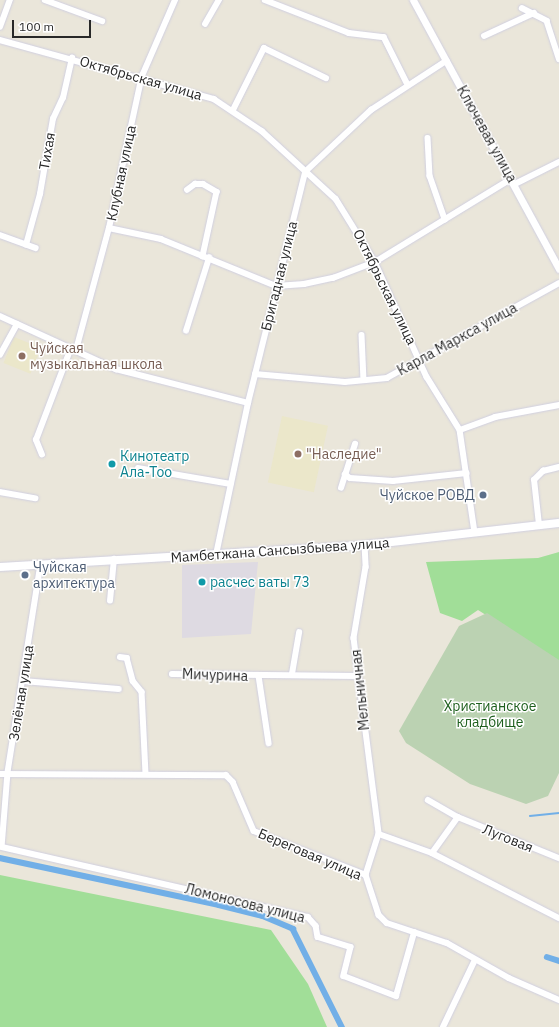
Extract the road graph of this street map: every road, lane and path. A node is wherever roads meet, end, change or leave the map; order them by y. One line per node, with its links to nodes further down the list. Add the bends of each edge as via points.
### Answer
1 (10, 0): 11 (street)
2 (45, 0): 9 (street)
3 (175, 0): 17 (street, Клубная улица)
4 (218, 0): 10 (street)
5 (265, 0): 19 (street, via 349,33 384,37)
6 (413, 0): 16 (street, Ключевая улица)
7 (522, 8): 8 (street)
8 (534, 13): 12 (street); 15 (street, via 551,27)
9 (102, 21)
10 (205, 24)
11 (0, 27)
12 (484, 36)
13 (0, 40): 14 (street, Октябрьская улица)
14 (72, 58): 17 (street, Октябрьская улица); 29 (street, Тихая, via 63,98 53,120 40,194)
15 (559, 59)
16 (446, 61): 19 (street); 24 (street, Ключевая улица)
17 (142, 76): 20 (street, Октябрьская улица, via 214,99); 27 (street, Клубная улица)
18 (326, 78): 20 (street, via 264,48)
19 (407, 84): 23 (street, via 371,110)
20 (233, 110): 23 (street, Октябрьская улица, via 262,130)
21 (428, 138): 26 (street, via 430,176)
22 (559, 162): 24 (street)
23 (306, 172): 32 (street, Октябрьская улица, via 336,200); 35 (street, Бригадная улица)
24 (513, 182): 26 (street); 33 (street, Ключевая улица)
25 (187, 190): 31 (street, via 195,184 203,184 217,192)
26 (445, 219): 32 (street)
27 (109, 228): 31 (street, via 161,239); 40 (street, Клубная улица)
28 (0, 235): 29 (street)
29 (26, 245): 30 (street)
30 (36, 248)
31 (206, 257): 35 (street); 38 (street)
32 (375, 262): 35 (street, via 333,278); 42 (street, Октябрьская улица)
33 (559, 269)
34 (559, 283): 42 (street, Карла Маркса улица)
35 (276, 286): 43 (street, Бригадная улица)
36 (0, 316): 37 (street)
37 (17, 324): 40 (street); 41 (street)
38 (186, 331)
39 (362, 335): 44 (street)
40 (73, 349): 45 (street, via 116,369); 49 (street, Клубная улица, via 36,440)
41 (0, 355)
42 (422, 362): 44 (street, Карла Маркса улица, via 388,378); 47 (street, Октябрьская улица, via 427,377)
43 (255, 374): 44 (street, Карла Маркса улица, via 299,380); 45 (street, Бригадная улица)
44 (364, 380)
45 (248, 403): 54 (street, Бригадная улица)
46 (559, 405): 47 (street, via 495,417)
47 (460, 430): 52 (street, Октябрьская улица)
48 (355, 444): 53 (street)
49 (42, 455)
50 (559, 467): 59 (street, via 543,471 534,480)
51 (138, 468): 54 (street)
52 (468, 473): 53 (street, via 393,481 350,478); 60 (street, Октябрьская улица)
53 (345, 474): 55 (street)
54 (231, 484): 62 (street, Бригадная улица)
55 (341, 488)
56 (0, 492): 57 (street)
57 (35, 498)
58 (559, 523): 59 (main road, Мамбетжана Сансызбыева улица)
59 (539, 525): 60 (main road, Мамбетжана Сансызбыева улица)
60 (475, 533): 61 (main road, Мамбетжана Сансызбыева улица)
61 (365, 546): 62 (main road, Мамбетжана Сансызбыева улица); 72 (street, Мельничная, via 366,567 354,638)
62 (216, 555): 63 (main road, Мамбетжана Сансызбыева улица)
63 (114, 559): 64 (main road, Мамбетжана Сансызбыева улица); 66 (street)
64 (41, 564): 65 (main road, Мамбетжана Сансызбыева улица); 73 (street, Зелёная улица)
65 (0, 567)
66 (110, 601)
67 (299, 633): 70 (street)
68 (120, 657): 77 (street, via 127,658 133,681 142,692)
69 (172, 674): 71 (street, Мичурина)
70 (292, 674): 71 (street, Мичурина); 72 (street, Мичурина)
71 (259, 676): 75 (street, Мичурина)
72 (357, 676): 81 (street, Мельничная)
73 (23, 681): 74 (street); 76 (street, Зелёная улица)
74 (119, 689)
75 (269, 743)
76 (8, 772): 77 (street, Береговая улица); 78 (street, Береговая улица); 82 (street, Зелёная улица)
77 (146, 773): 85 (street, Береговая улица, via 226,775 233,782 254,831)
78 (0, 774)
79 (428, 800): 80 (street, Луговая)
80 (458, 817): 83 (street); 84 (street, Луговая)
81 (378, 834): 83 (street); 85 (street, Мельничная)
82 (2, 847): 87 (street, Ломоносова улица, via 308,917 316,926 318,937 351,947 344,976 396,996)
83 (432, 853): 86 (street)
84 (559, 858)
85 (366, 875): 87 (street, Береговая улица, via 379,915 387,923)
86 (559, 918)
87 (414, 933): 88 (street, Береговая улица, via 447,943)
88 (474, 960): 89 (street, Береговая улица); 90 (street)
89 (559, 1000)
90 (443, 1027)

